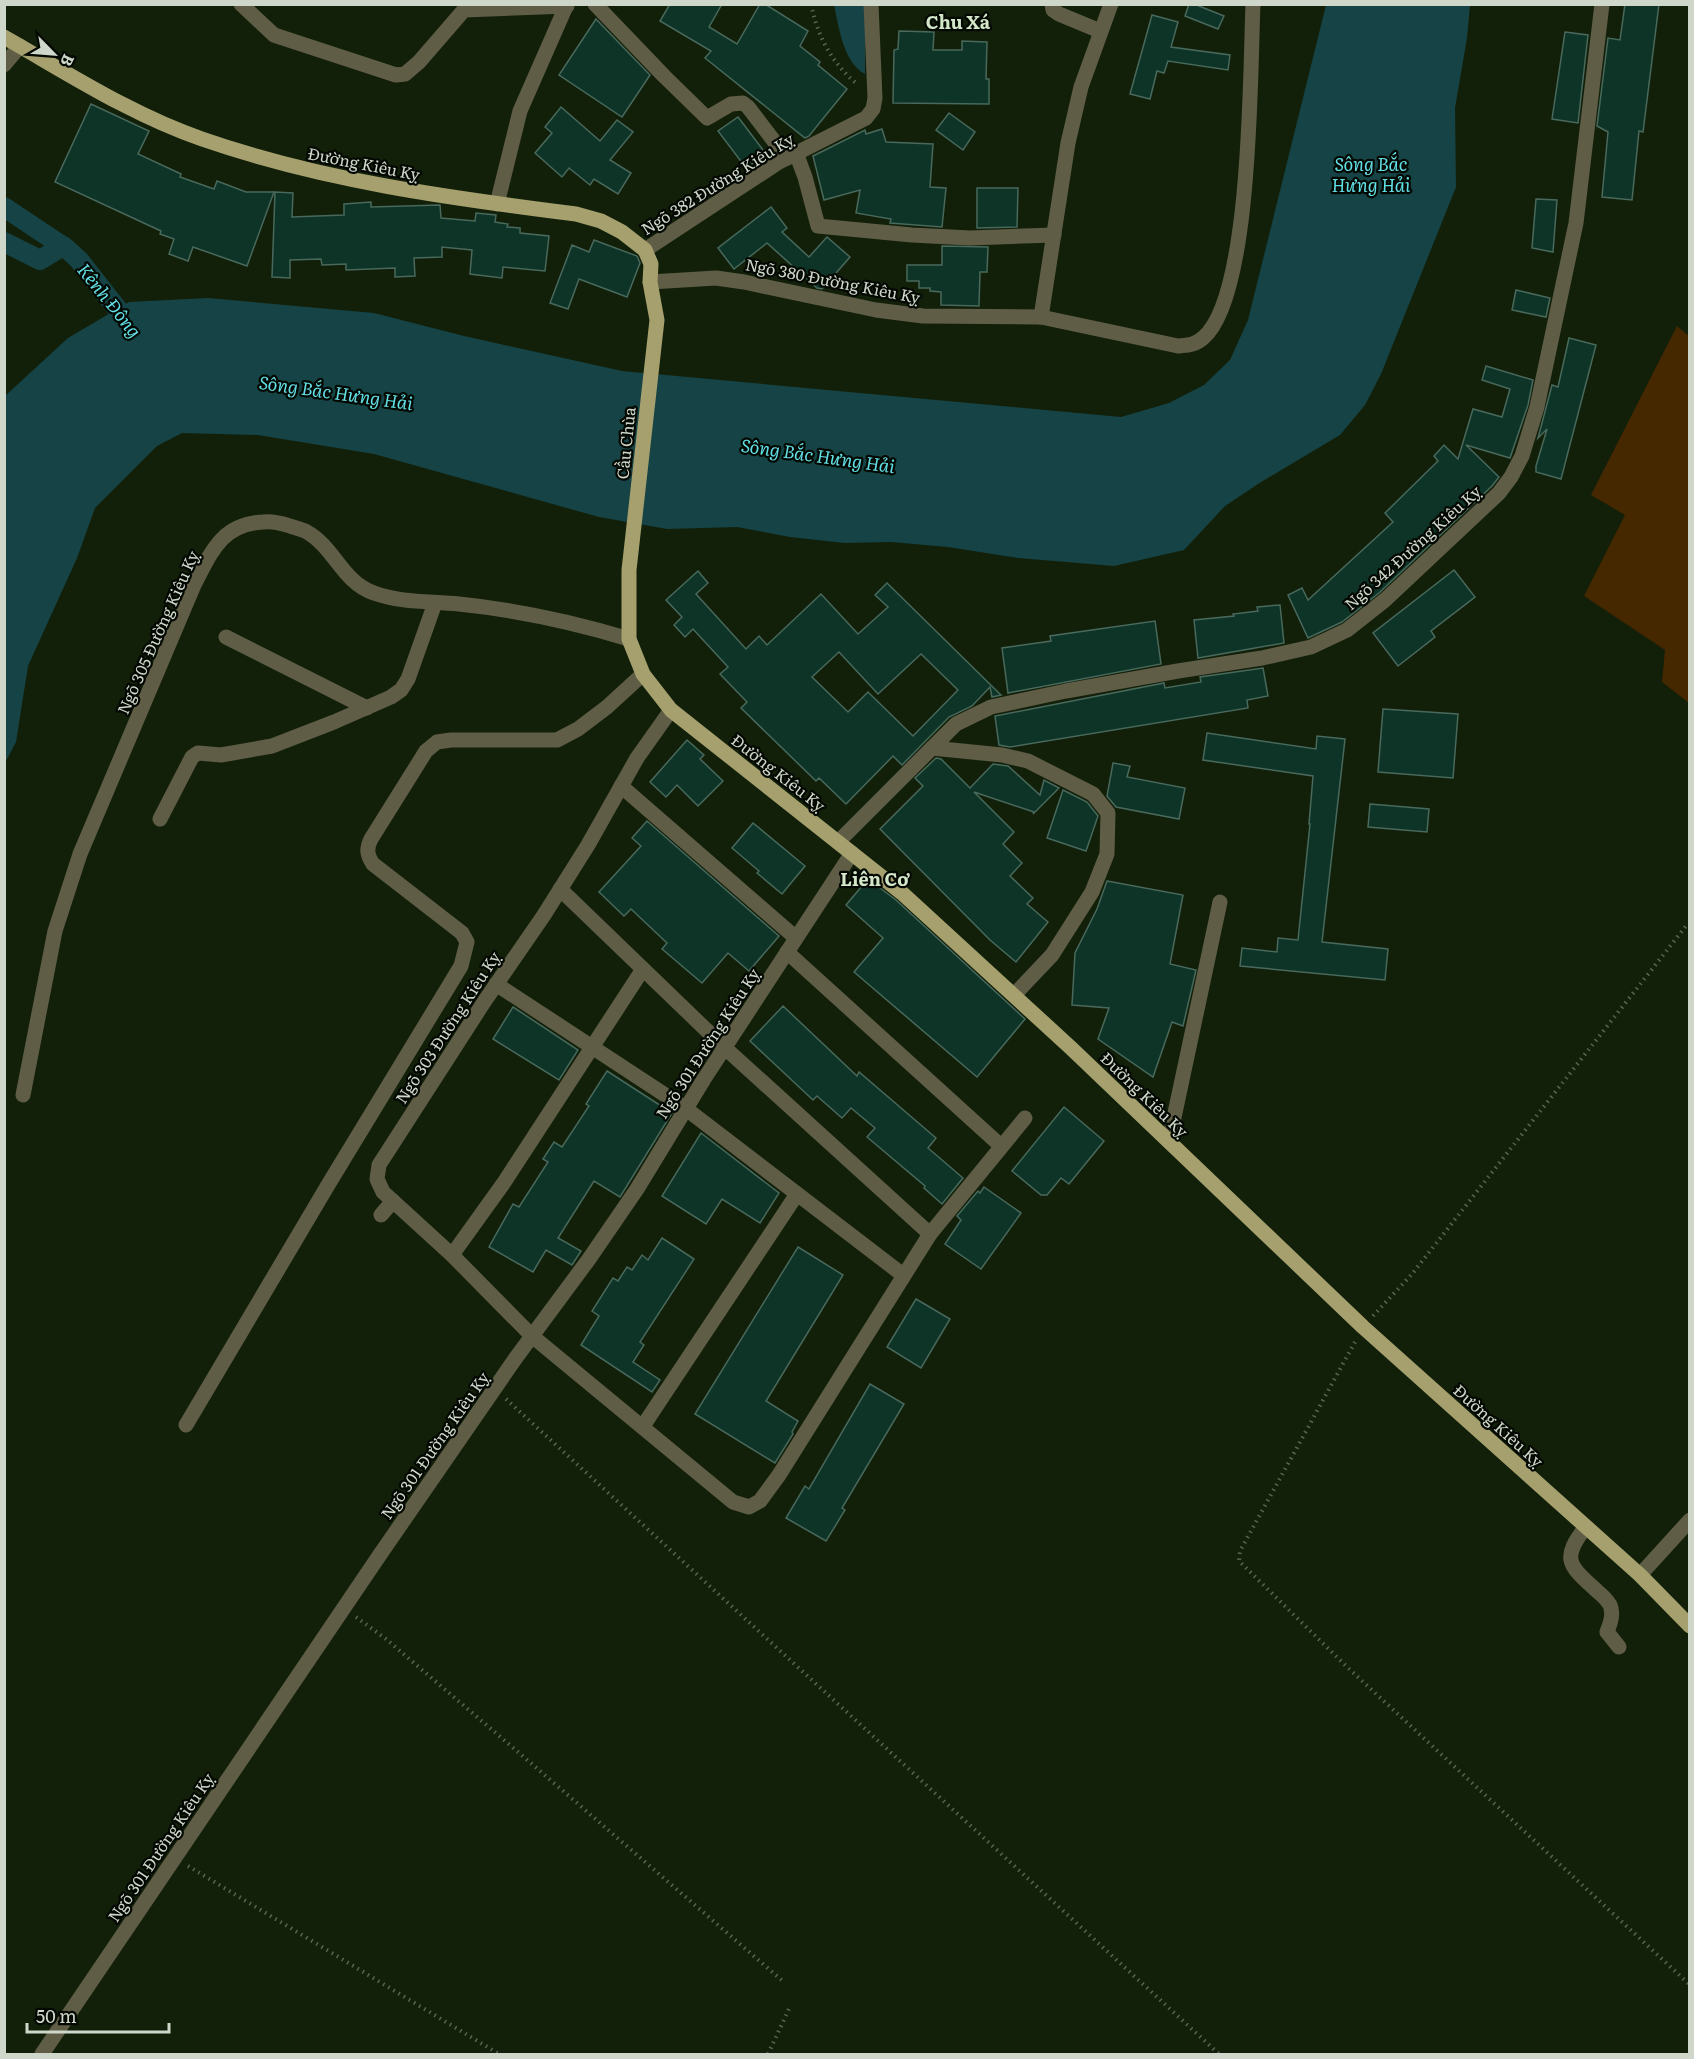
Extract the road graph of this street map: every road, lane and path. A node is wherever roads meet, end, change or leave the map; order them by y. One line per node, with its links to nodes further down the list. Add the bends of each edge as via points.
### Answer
1 (241, 4): 9 (street, via 274,34 396,75 405,74 419,62 464,10)
2 (595, 4): 15 (street, via 707,118 731,104 743,103)
3 (811, 4): 14 (path, via 828,51 848,76)
4 (871, 4): 14 (street)
5 (1052, 4): 10 (street, via 1059,14)
6 (1111, 4): 10 (street)
7 (1253, 4): 20 (street, Ngõ 380 Đường Kiêu Kỵ, via 1244,199 1236,254 1230,285 1204,338 1192,345 1178,346)
8 (1602, 4): 28 (street, Ngõ 342 Đường Kiêu Kỵ, via 1571,246 1537,407 1522,456 1499,493 1385,600 1347,630 1311,647 990,707 956,724)
9 (567, 5): 16 (street, via 520,111)
10 (1100, 31): 17 (street, via 1068,143)
11 (4, 37): 12 (main road, Đường Kiêu Kỵ)
12 (20, 46): 13 (street); 16 (main road, Đường Kiêu Kỵ, via 116,102 201,139 386,188)
13 (4, 65)
14 (875, 98): 15 (street, Ngõ 382 Đường Kiêu Kỵ, via 866,118)
15 (791, 156): 17 (street, via 805,177 818,226 970,238); 18 (street, Ngõ 382 Đường Kiêu Kỵ)
16 (497, 204): 18 (main road, Đường Kiêu Kỵ, via 601,221)
17 (1053, 235): 20 (street)
18 (645, 250): 19 (main road, via 651,264)
19 (650, 282): 20 (street, Ngõ 380 Đường Kiêu Kỵ, via 716,278 923,316); 21 (main road, Cầu Chùa, via 657,320)
20 (1041, 317)
21 (629, 570): 24 (main road, Đường Kiêu Kỵ)
22 (435, 603): 24 (street, Ngõ 305 Đường Kiêu Kỵ, via 541,615); 26 (street, via 401,690); 43 (street, Ngõ 305 Đường Kiêu Kỵ, via 373,593 357,585 307,532 280,523 248,524 229,531 217,543 194,585 80,854 55,931)
23 (226, 637): 26 (street)
24 (629, 639): 25 (main road, Đường Kiêu Kỵ)
25 (643, 674): 27 (main road, Đường Kiêu Kỵ); 57 (street, via 607,707 557,740 437,742 426,752 371,839 367,848 373,864 462,933 467,942 461,966)
26 (367, 708): 30 (street, via 272,746 221,755 198,753)
27 (671, 710): 29 (street, Ngõ 303 Đường Kiêu Kỵ); 31 (main road, Đường Kiêu Kỵ)
28 (932, 748): 31 (street, Ngõ 342 Đường Kiêu Kỵ); 40 (street, via 1028,760 1092,794 1108,813 1107,854 1089,898 1052,955)
29 (621, 786): 33 (street, Ngõ 303 Đường Kiêu Kỵ); 36 (street)
30 (160, 819)
31 (838, 842): 32 (main road, Đường Kiêu Kỵ)
32 (852, 853): 36 (street, Ngõ 301 Đường Kiêu Kỵ); 40 (main road, Đường Kiêu Kỵ, via 902,893)
33 (560, 889): 38 (street); 39 (street, Ngõ 303 Đường Kiêu Kỵ)
34 (1220, 902): 46 (street)
35 (1686, 926): 54 (path, via 1412,1274)
36 (796, 938): 37 (street, Ngõ 301 Đường Kiêu Kỵ)
37 (787, 952): 41 (street, Ngõ 301 Đường Kiêu Kỵ); 47 (street)
38 (643, 969): 41 (street); 42 (street)
39 (495, 984): 42 (street); 49 (street, Ngõ 303 Đường Kiêu Kỵ, via 379,1166 379,1186)
40 (1014, 996): 46 (main road, Đường Kiêu Kỵ)
41 (724, 1047): 44 (street, Ngõ 301 Đường Kiêu Kỵ); 51 (street)
42 (592, 1048): 44 (street); 52 (street, via 506,1181)
43 (23, 1095)
44 (685, 1108): 48 (street); 55 (street, Ngõ 301 Đường Kiêu Kỵ, via 637,1189)
45 (1025, 1118): 47 (street, Ngõ 303 Đường Kiêu Kỵ)
46 (1169, 1141): 54 (main road, Đường Kiêu Kỵ)
47 (1000, 1146): 51 (street, Ngõ 303 Đường Kiêu Kỵ)
48 (797, 1194): 53 (street); 58 (street)
49 (393, 1201): 50 (street); 52 (street, Ngõ 303 Đường Kiêu Kỵ)
50 (381, 1215)
51 (930, 1234): 53 (street, Ngõ 303 Đường Kiêu Kỵ)
52 (452, 1255): 55 (street, Ngõ 303 Đường Kiêu Kỵ)
53 (903, 1275): 58 (street, Ngõ 303 Đường Kiêu Kỵ, via 760,1501 749,1507 733,1502)
54 (1363, 1327): 60 (main road, Đường Kiêu Kỵ); 67 (path, via 1240,1551 1239,1561 1346,1666)
55 (532, 1336): 56 (street, Ngõ 301 Đường Kiêu Kỵ); 58 (street, Ngõ 303 Đường Kiêu Kỵ)
56 (494, 1388): 62 (street, Ngõ 301 Đường Kiêu Kỵ); 72 (path)
57 (186, 1425)
58 (643, 1426)
59 (1689, 1520): 61 (street)
60 (1586, 1527): 61 (main road, Đường Kiêu Kỵ); 64 (street, via 1570,1558 1574,1569 1610,1606 1607,1632)
61 (1640, 1575): 63 (main road, Đường Kiêu Kỵ)
62 (344, 1608): 65 (street, Ngõ 301 Đường Kiêu Kỵ); 66 (path, via 386,1639)
63 (1689, 1626)
64 (1619, 1647)
65 (174, 1858): 69 (street, Ngõ 301 Đường Kiêu Kỵ); 70 (path)
66 (785, 1983)
67 (1689, 1984)
68 (789, 2009): 71 (path)
69 (42, 2055)
70 (499, 2055)
71 (768, 2055)
72 (1219, 2055)

